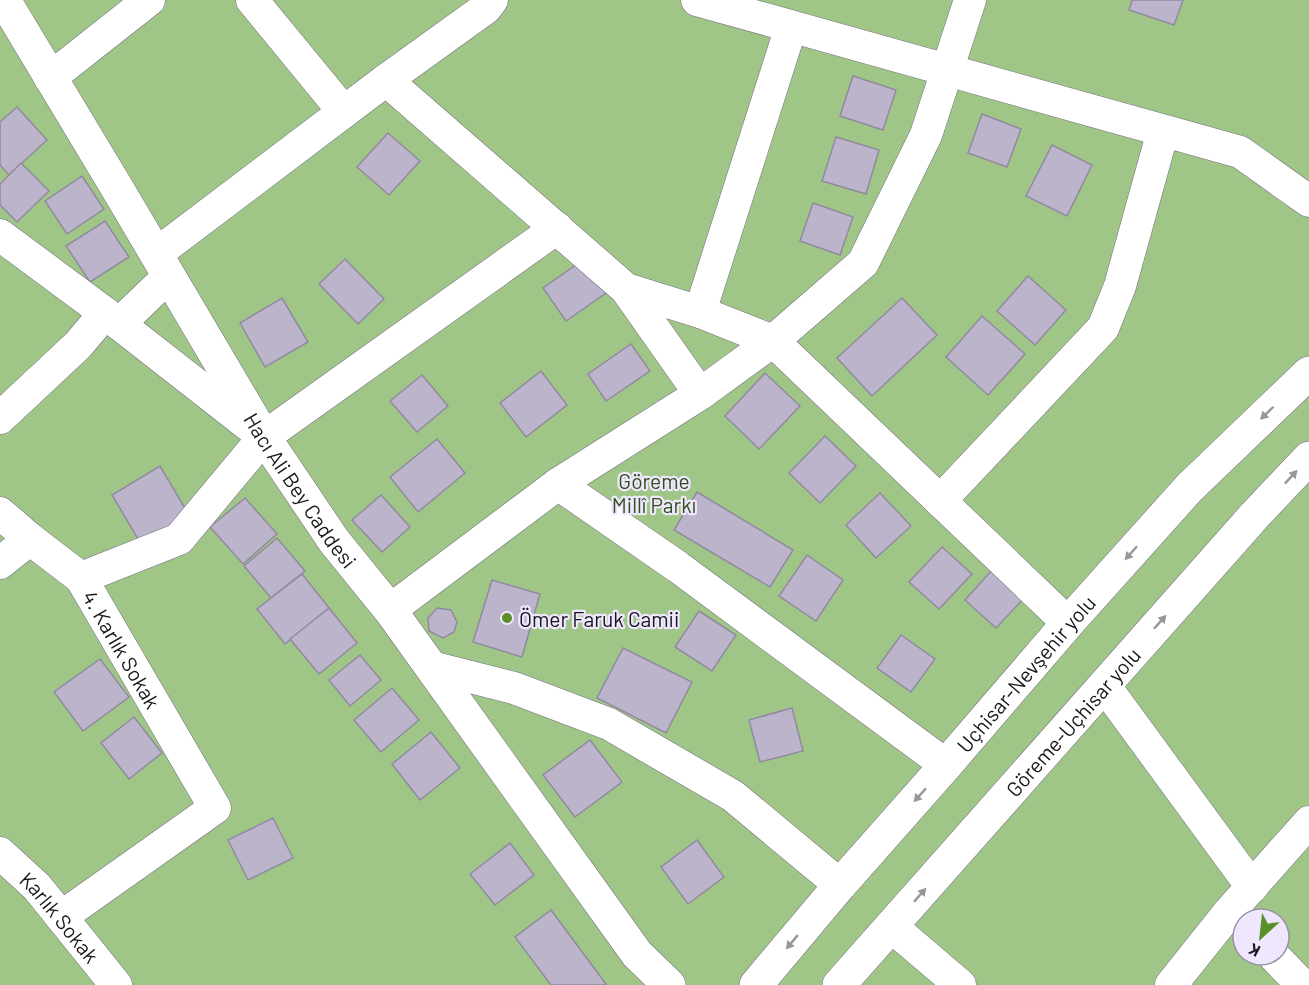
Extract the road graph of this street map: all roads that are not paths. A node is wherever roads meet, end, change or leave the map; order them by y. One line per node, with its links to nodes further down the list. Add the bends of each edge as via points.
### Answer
1 (4, 0): 9 (main road, Hacı Ali Bey Caddesi)
2 (150, 0): 9 (street)
3 (252, 0): 11 (street)
4 (492, 0): 10 (street)
5 (697, 0): 7 (street)
6 (970, 0): 8 (street)
7 (791, 27): 8 (street); 18 (street)
8 (947, 71): 12 (street); 20 (street, via 926,135 863,263)
9 (50, 78): 16 (main road, Hacı Ali Bey Caddesi)
10 (386, 80): 11 (street); 14 (street)
11 (344, 112): 16 (street)
12 (1163, 131): 13 (street, via 1240,152); 27 (street, via 1120,286 1103,328)
13 (1309, 201)
14 (557, 228): 17 (street); 24 (street)
15 (0, 235): 19 (street)
16 (162, 265): 19 (street); 24 (main road, Hacı Ali Bey Caddesi)
17 (626, 289): 18 (street); 22 (street)
18 (700, 312): 20 (street)
19 (112, 318): 23 (street); 24 (street)
20 (773, 341): 22 (street); 27 (street)
21 (1309, 373): 33 (main road, Uçhisar-Nevşehir yolu, one-way to 33, via 1189,488)
22 (700, 394): 26 (street)
23 (0, 418)
24 (264, 437): 31 (street, via 179,539); 32 (main road, Hacı Ali Bey Caddesi, via 334,540)
25 (1309, 458): 35 (main road, Göreme-Uçhisar yolu, one-way to 25)
26 (558, 483): 32 (street); 36 (street)
27 (940, 501): 33 (street)
28 (0, 513): 29 (street, 4. Karlık Sokak)
29 (30, 539): 30 (street); 31 (street, 4. Karlık Sokak)
30 (0, 563)
31 (81, 578): 42 (street, 4. Karlık Sokak, via 215,808)
32 (390, 610): 34 (main road, Hacı Ali Bey Caddesi)
33 (1068, 623): 36 (main road, Uçhisar-Nevşehir yolu)
34 (431, 667): 39 (street, via 514,688 609,724 733,796); 45 (main road, Hacı Ali Bey Caddesi)
35 (1104, 685): 40 (street); 44 (main road, Göreme-Uçhisar yolu, one-way to 35)
36 (946, 765): 39 (main road, Uçhisar-Nevşehir yolu, one-way to 39)
37 (1309, 822): 40 (street)
38 (0, 853): 42 (street, Karlık Sokak)
39 (840, 885): 50 (main road, Uçhisar-Nevşehir yolu, one-way to 50)
40 (1252, 887): 41 (street)
41 (1242, 907)
42 (61, 917): 47 (street, Karlık Sokak)
43 (1231, 924): 53 (street)
44 (892, 927): 51 (main road, Göreme-Uçhisar yolu); 52 (street)
45 (637, 954): 48 (main road); 49 (main road)
46 (1285, 967): 54 (street)
47 (116, 985)
48 (651, 985)
49 (669, 985)
50 (756, 985)
51 (839, 985)
52 (960, 985)
53 (1171, 985)
54 (1302, 985)

